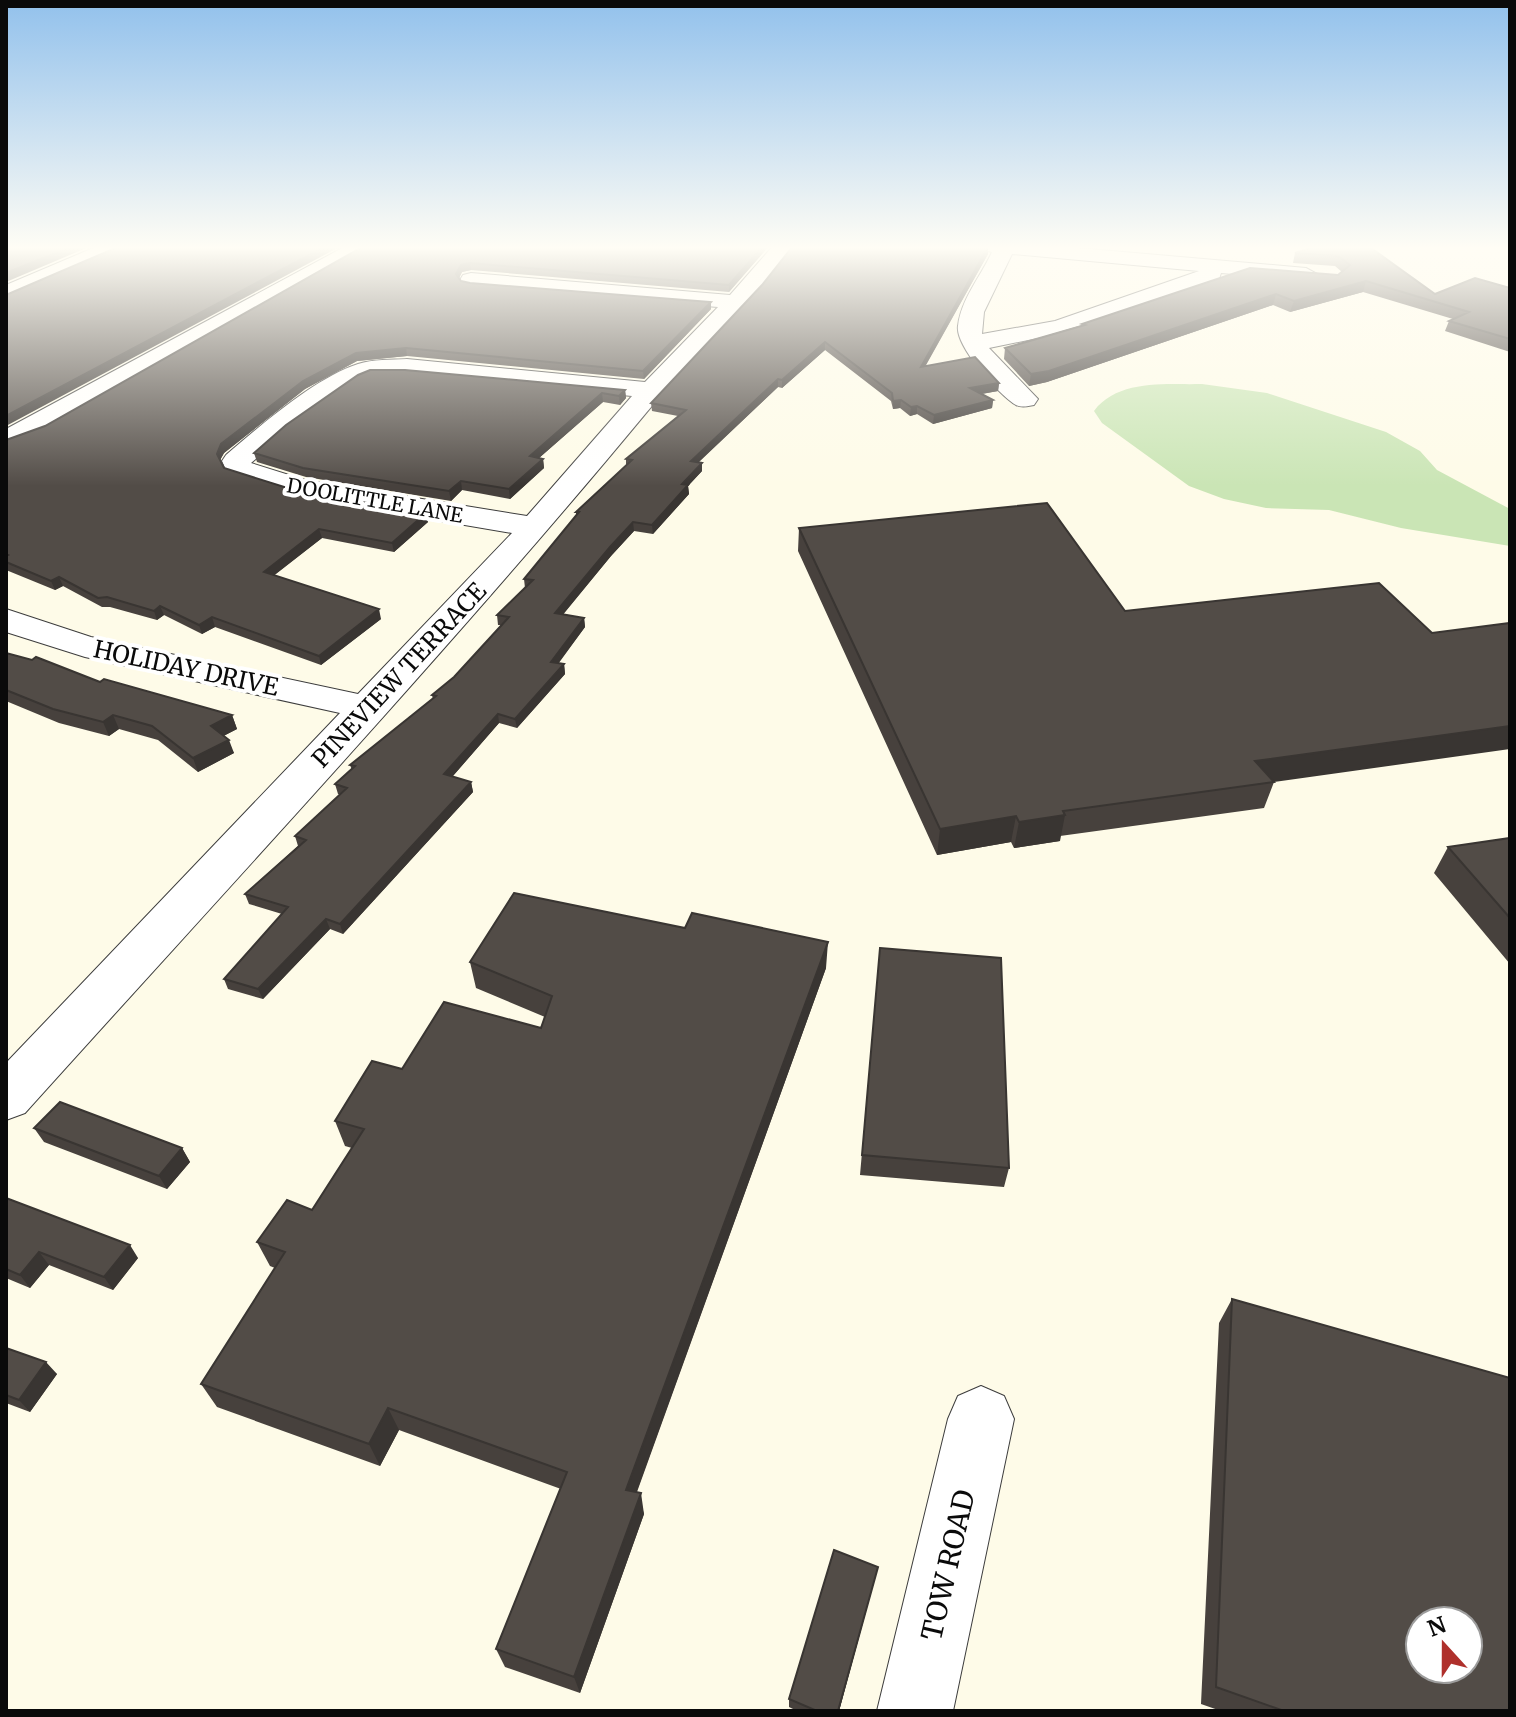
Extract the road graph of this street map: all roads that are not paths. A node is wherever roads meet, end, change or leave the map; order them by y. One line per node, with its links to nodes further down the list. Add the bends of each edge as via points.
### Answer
1 (215, 326): 8 (street)
2 (713, 326): 6 (street, PINEVIEW TERRACE)
3 (970, 326): 5 (street)
4 (1059, 326): 5 (street, via 1007,341)
5 (973, 342): 7 (street)
6 (651, 390): 9 (street, PINEVIEW TERRACE); 9 (street, DOOLITTLE LANE, via 407,367 368,369 317,396 236,461 238,468 300,488)
7 (1025, 399)
8 (6, 439)
9 (535, 527): 11 (street, PINEVIEW TERRACE)
10 (6, 619): 11 (street, HOLIDAY DRIVE, via 85,646)
11 (368, 708): 12 (street, PINEVIEW TERRACE)
12 (6, 1098)
13 (981, 1419): 14 (street, TOW ROAD)
14 (915, 1711)

